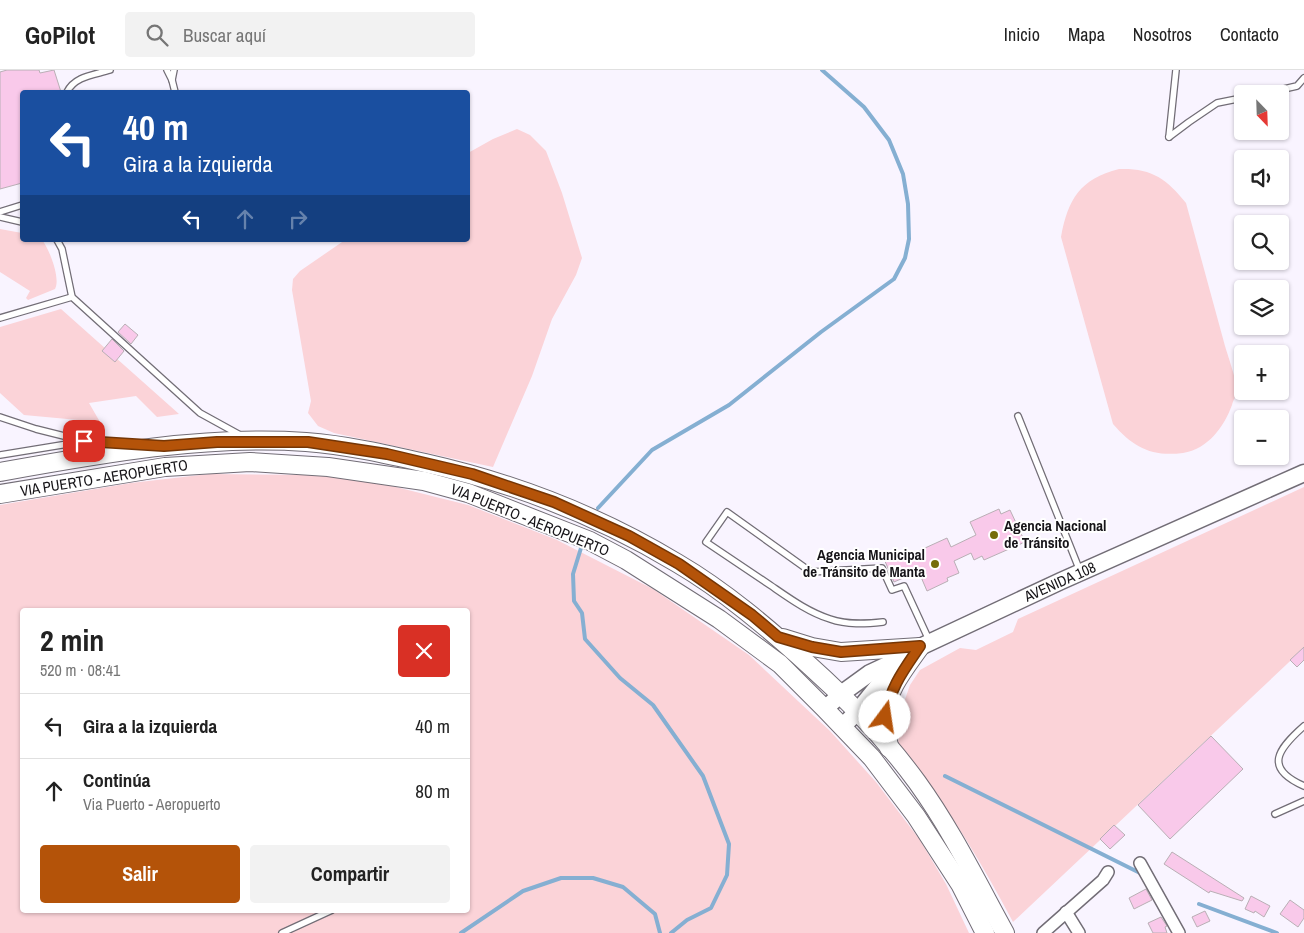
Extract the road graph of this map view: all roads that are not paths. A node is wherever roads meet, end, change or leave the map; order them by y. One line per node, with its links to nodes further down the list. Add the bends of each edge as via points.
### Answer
1 (110, 70): 8 (lane, via 77,80)
2 (167, 70): 6 (lane)
3 (174, 70): 6 (lane)
4 (1176, 70): 10 (lane, via 1169,137 1217,103)
5 (1304, 78): 7 (lane, via 1298,86)
6 (172, 80): 9 (lane)
7 (1289, 88)
8 (68, 90)
9 (174, 90)
10 (1234, 100)
11 (20, 206): 12 (lane)
12 (0, 212)
13 (0, 217): 14 (lane)
14 (20, 222)
15 (57, 242): 17 (lane)
16 (64, 242): 17 (lane)
17 (62, 249): 18 (lane)
18 (72, 297): 19 (lane); 24 (lane, via 200,413 224,427)
19 (0, 318)
20 (1018, 416): 29 (lane)
21 (0, 417): 22 (lane)
22 (84, 441): 23 (lane); 25 (lane)
23 (164, 446): 24 (main road, VIA PUERTO - AEROPUERTO, via 217,442); 26 (main road, VIA PUERTO - AEROPUERTO)
24 (252, 452): 28 (main road, VIA PUERTO - AEROPUERTO); 31 (main road, VIA PUERTO - AEROPUERTO, via 308,442 387,454 472,474 554,502 629,536 679,564); 35 (main road, VIA PUERTO - AEROPUERTO, via 424,481 468,493 590,541 719,619 780,664)
25 (0, 455)
26 (0, 472)
27 (1304, 473): 29 (street, AVENIDA 108)
28 (0, 494)
29 (1081, 573): 32 (street, AVENIDA 108)
30 (883, 622): 32 (lane, via 848,623 814,612 706,542 727,512 812,572 882,568 892,590 904,586)
31 (778, 637): 32 (main road, via 841,652); 34 (main road, VIA PUERTO - AEROPUERTO)
32 (925, 644): 33 (street, AVENIDA 108); 39 (main road, via 900,676 888,698 885,717)
33 (900, 659): 34 (street, AVENIDA 108, via 870,673); 36 (street, AVENIDA 108)
34 (841, 694): 35 (street, AVENIDA 108); 36 (main road, VIA PUERTO - AEROPUERTO)
35 (826, 709): 38 (main road, VIA PUERTO - AEROPUERTO)
36 (857, 712): 38 (street, AVENIDA 108); 39 (main road, VIA PUERTO - AEROPUERTO)
37 (1304, 726): 40 (lane, via 1289,739 1279,754 1279,765 1286,777)
38 (842, 727): 48 (main road, VIA PUERTO - AEROPUERTO, via 872,758 916,816 960,884)
39 (889, 748): 49 (main road, VIA PUERTO - AEROPUERTO, via 916,781 953,837)
40 (1304, 786)
41 (1304, 801): 42 (lane)
42 (1275, 814)
43 (1140, 862): 52 (street)
44 (1108, 872): 45 (street)
45 (1066, 912): 50 (street); 51 (street)
46 (325, 913): 47 (lane)
47 (282, 933)
48 (985, 933)
49 (1005, 933)
50 (1043, 933)
51 (1079, 933)
52 (1179, 933)

